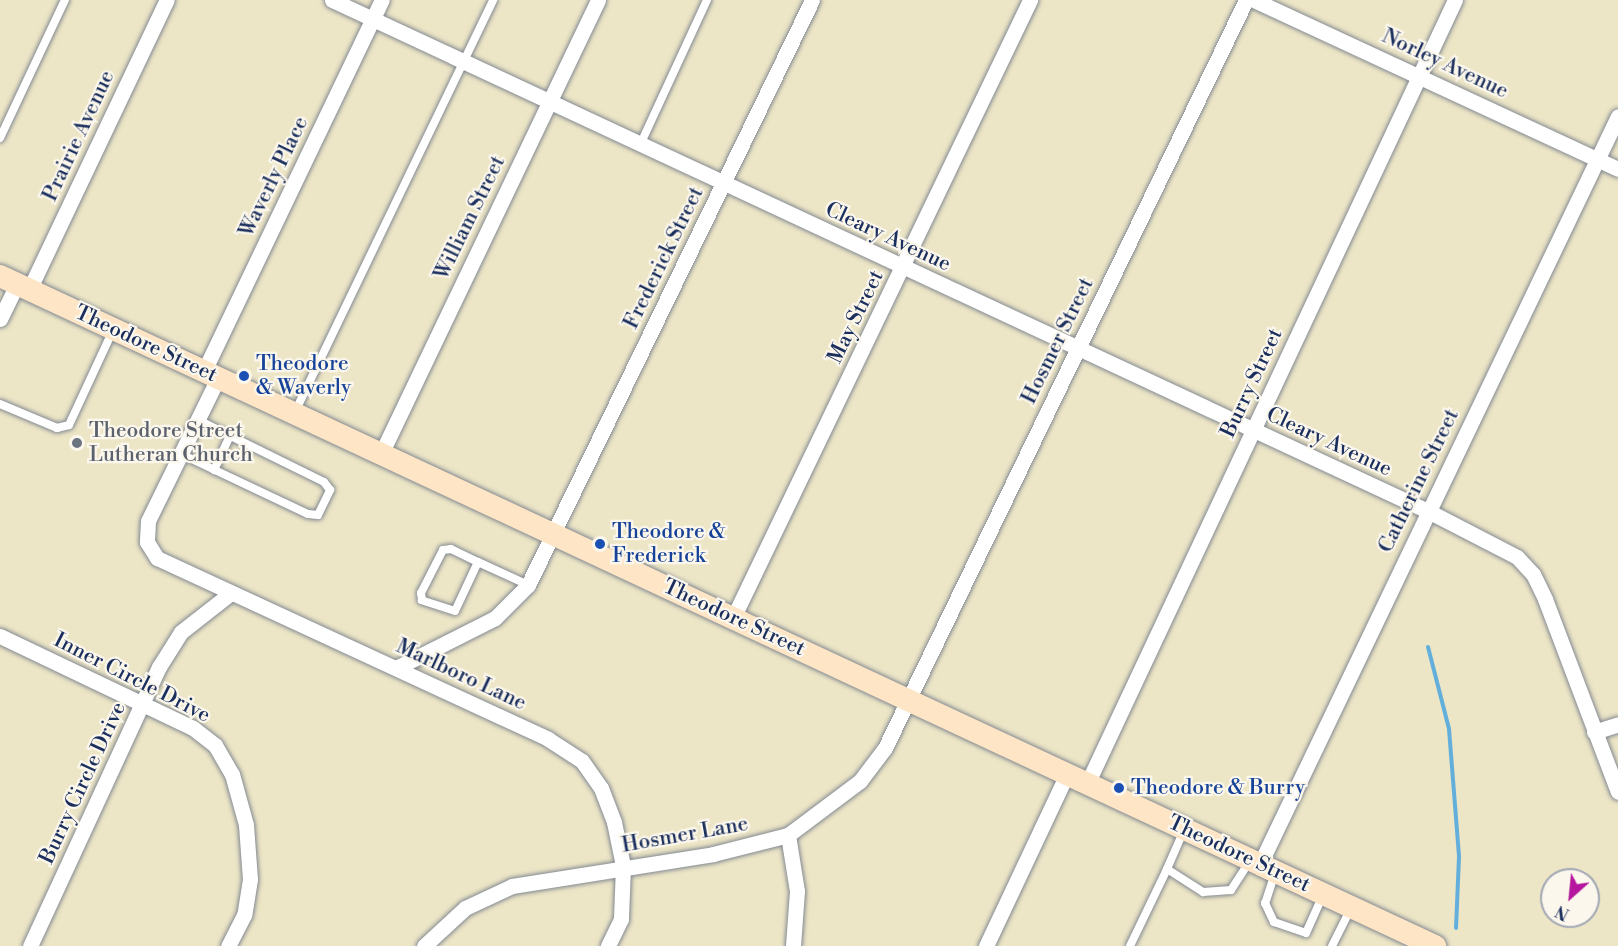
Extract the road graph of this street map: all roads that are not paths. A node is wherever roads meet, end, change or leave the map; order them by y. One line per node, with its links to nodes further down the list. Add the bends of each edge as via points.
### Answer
1 (65, 0): 18 (lane)
2 (167, 0): 24 (street, Prairie Avenue)
3 (332, 0): 13 (street, Cleary Avenue)
4 (382, 0): 13 (street, Waverly Place)
5 (493, 0): 14 (lane)
6 (598, 0): 16 (street, William Street)
7 (707, 0): 19 (lane)
8 (812, 0): 22 (street, Frederick Street)
9 (1030, 0): 23 (street, May Street)
10 (1246, 0): 27 (street, Hosmer Street)
11 (1254, 0): 15 (street, Norley Avenue)
12 (1455, 0): 15 (street, Burry Street)
13 (373, 19): 14 (street, Cleary Avenue); 28 (street, Waverly Place)
14 (463, 62): 16 (street, Cleary Avenue); 30 (lane)
15 (1419, 75): 20 (street, Norley Avenue); 32 (street, Burry Street)
16 (549, 102): 19 (street, Cleary Avenue); 35 (street, William Street)
17 (1618, 116): 20 (street, Catherine Street)
18 (0, 138)
19 (640, 145): 22 (street, Cleary Avenue)
20 (1598, 158): 21 (street, Norley Avenue); 37 (street, Catherine Street)
21 (1618, 169)
22 (723, 184): 23 (street, Cleary Avenue); 38 (street, Frederick Street)
23 (903, 267): 27 (street, Cleary Avenue); 43 (street, May Street)
24 (15, 283): 25 (street, Prairie Avenue); 26 (main road, Theodore Street)
25 (0, 319)
26 (113, 329): 28 (main road, Theodore Street); 29 (lane, via 69,425 57,428)
27 (1078, 349): 32 (street, Cleary Avenue); 46 (street, Hosmer Street)
28 (211, 375): 30 (main road, Theodore Street); 31 (street, Waverly Place)
29 (0, 404)
30 (294, 414): 35 (main road, Theodore Street)
31 (198, 420): 33 (lane); 34 (street, Waverly Place)
32 (1253, 430): 37 (street, Cleary Avenue); 50 (street, Burry Street)
33 (230, 436): 36 (lane); 36 (lane, via 324,482 330,490 318,515 308,514)
34 (181, 454): 36 (lane); 39 (street, Waverly Place, via 148,521)
35 (381, 454): 38 (main road, Theodore Street)
36 (214, 470)
37 (1428, 511): 49 (street, Cleary Avenue, via 1516,557 1533,574); 54 (street, Catherine Street)
38 (555, 535): 41 (street, Frederick Street); 43 (main road, Theodore Street)
39 (147, 542): 42 (street, Marlboro Lane, via 157,558)
40 (478, 562): 40 (lane, via 451,549 443,550 422,600 455,611); 41 (lane)
41 (528, 585): 45 (street, Frederick Street, via 495,618)
42 (231, 593): 45 (street, Marlboro Lane); 47 (street, Burry Circle Drive, via 182,632 159,667)
43 (733, 618): 46 (main road, Theodore Street)
44 (0, 636): 47 (street, Inner Circle Drive)
45 (396, 668): 55 (street, Marlboro Lane, via 548,739 582,761 601,788 615,822)
46 (909, 700): 50 (main road, Theodore Street); 53 (street, Hosmer Lane, via 885,748 860,781)
47 (144, 704): 59 (street, Burry Circle Drive); 60 (street, Inner Circle Drive, via 193,728 215,745 232,774 246,825 250,879 244,915)
48 (1618, 724): 49 (street)
49 (1594, 732): 51 (street, Cleary Avenue)
50 (1077, 779): 52 (main road, Theodore Street); 64 (street)
51 (1618, 792)
52 (1185, 829): 54 (main road, Theodore Street); 56 (lane)
53 (788, 835): 55 (street, Hosmer Lane, via 741,849); 63 (street, via 796,891)
54 (1262, 865): 56 (lane, via 1231,890 1214,893 1203,892); 57 (main road, Theodore Street); 57 (lane, via 1265,903 1274,922 1306,933)
55 (623, 866): 61 (street, Hosmer Lane, via 495,892 454,917); 62 (street, Marlboro Lane, via 621,919)
56 (1167, 869): 65 (lane)
57 (1323, 894): 58 (main road, Theodore Street)
58 (1352, 907): 66 (lane); 67 (main road, Theodore Street)
59 (30, 946)
60 (228, 946)
61 (424, 946)
62 (608, 946)
63 (793, 946)
64 (986, 946)
65 (1130, 946)
66 (1332, 946)
67 (1435, 946)

